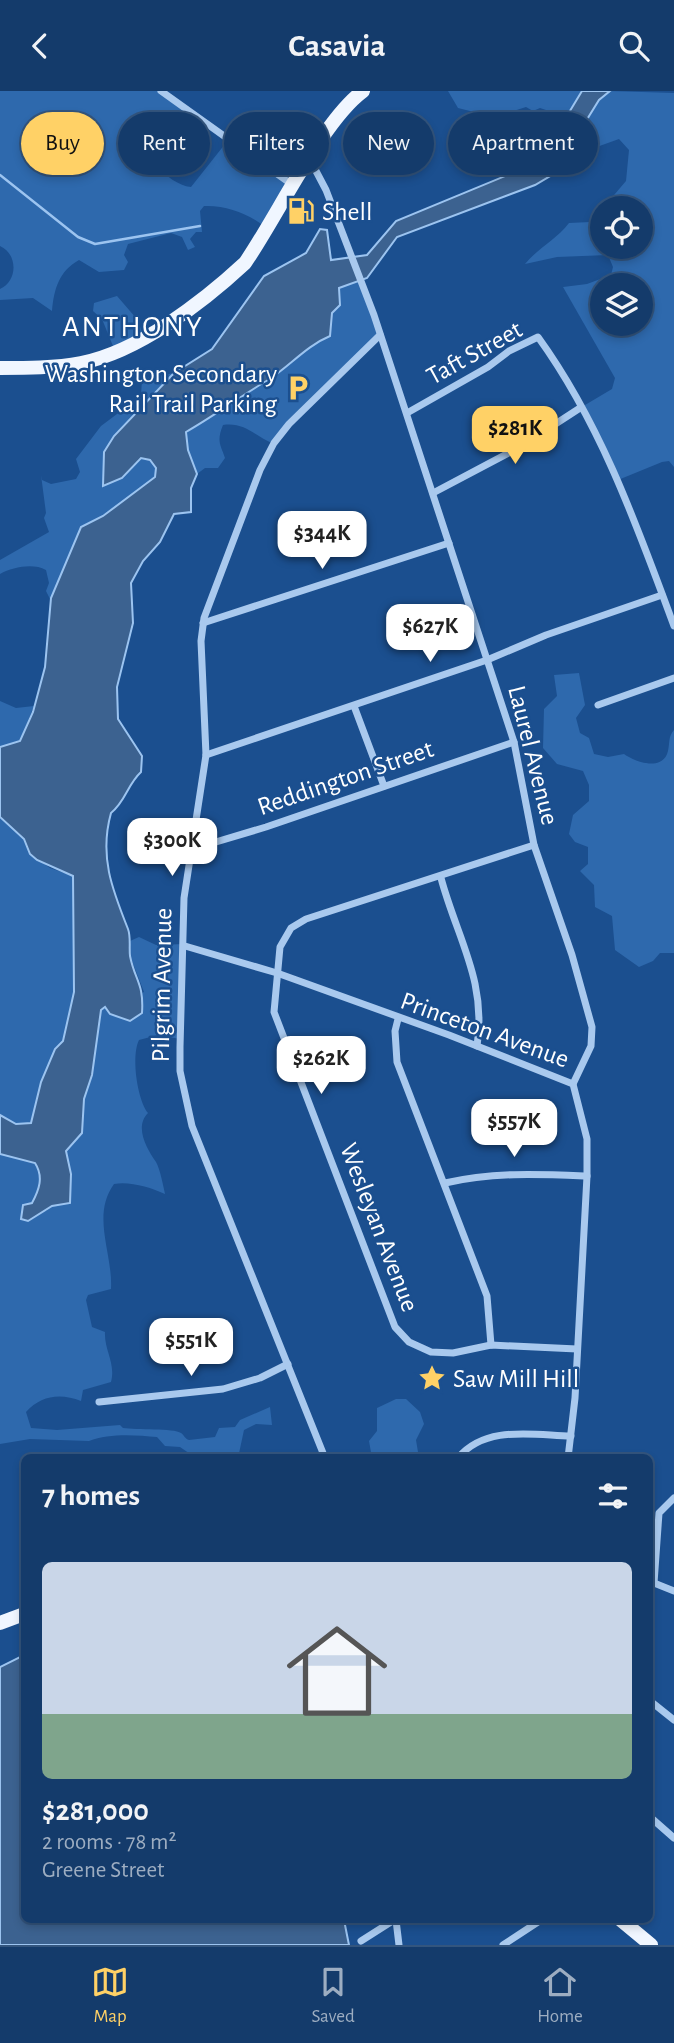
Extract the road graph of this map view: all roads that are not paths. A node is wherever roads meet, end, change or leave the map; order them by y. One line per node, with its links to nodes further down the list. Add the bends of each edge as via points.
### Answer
1 (161, 91): 7 (street)
2 (363, 91): 3 (main road)
3 (349, 96): 4 (main road)
4 (329, 129)
5 (301, 175): 7 (main road)
6 (318, 175): 8 (street, Laurel Avenue)
7 (294, 186): 9 (main road, via 245,263 152,333 81,363)
8 (380, 335): 11 (street, Laurel Avenue); 15 (street, Pilgrim Avenue, via 274,443 213,588)
9 (0, 368)
10 (580, 408): 11 (street, Taft Street, via 538,337); 12 (street, via 520,447); 14 (street, Taft Street, via 617,475)
11 (407, 413): 12 (street, Laurel Avenue)
12 (433, 493): 13 (street, Laurel Avenue)
13 (449, 543): 15 (street); 17 (street, Laurel Avenue)
14 (662, 595): 16 (street, Taft Street); 17 (street)
15 (204, 623): 22 (street, Pilgrim Avenue)
16 (674, 626)
17 (487, 660): 20 (street); 21 (street, Laurel Avenue)
18 (674, 678): 19 (street)
19 (598, 705)
20 (354, 706): 22 (street); 23 (street)
21 (514, 742): 23 (street, Reddington Street); 24 (street, Laurel Avenue)
22 (206, 755): 25 (street, Pilgrim Avenue)
23 (384, 786): 25 (street, Reddington Street)
24 (534, 845): 26 (street, Wesleyan Avenue); 31 (street, Laurel Avenue, via 592,1027 591,1046)
25 (189, 850): 27 (street, Pilgrim Avenue)
26 (441, 878): 28 (street, Wesleyan Avenue, via 306,919 291,928 281,947); 30 (street, via 478,990 481,1021)
27 (185, 946): 28 (street, Princeton Avenue); 36 (street, Pilgrim Avenue, via 180,1047 183,1094 191,1126)
28 (277, 973): 29 (street, Princeton Avenue); 34 (street, Wesleyan Avenue, via 274,1012 395,1327 409,1342 431,1352)
29 (398, 1019): 30 (street, Princeton Avenue); 33 (street, via 397,1062)
30 (477, 1046): 31 (street, Princeton Avenue)
31 (573, 1084): 32 (street, Princeton Avenue, via 587,1139)
32 (587, 1176): 33 (street, via 483,1174); 35 (street, Princeton Avenue)
33 (445, 1183): 34 (street, via 487,1296)
34 (491, 1345): 35 (street, Wesleyan Avenue)
35 (577, 1349): 38 (street, Princeton Avenue)
36 (288, 1364): 37 (street, via 223,1389); 39 (street, Pilgrim Avenue)
37 (99, 1402)
38 (571, 1436): 40 (street, via 493,1435 474,1441); 41 (street, Princeton Avenue)
39 (323, 1454)
40 (462, 1454)
41 (569, 1454)
42 (674, 1498): 43 (street, via 659,1513)
43 (653, 1574)
44 (653, 1584): 45 (street)
45 (674, 1591)
46 (21, 1615): 47 (main road)
47 (0, 1623)
48 (653, 1703): 49 (street)
49 (674, 1720)
50 (653, 1820): 51 (street)
51 (674, 1838)
52 (390, 1923): 56 (street)
53 (395, 1923): 57 (street)
54 (536, 1923): 58 (street)
55 (625, 1923): 59 (main road)
56 (361, 1941)
57 (399, 1945)
58 (503, 1945)
59 (651, 1945)

